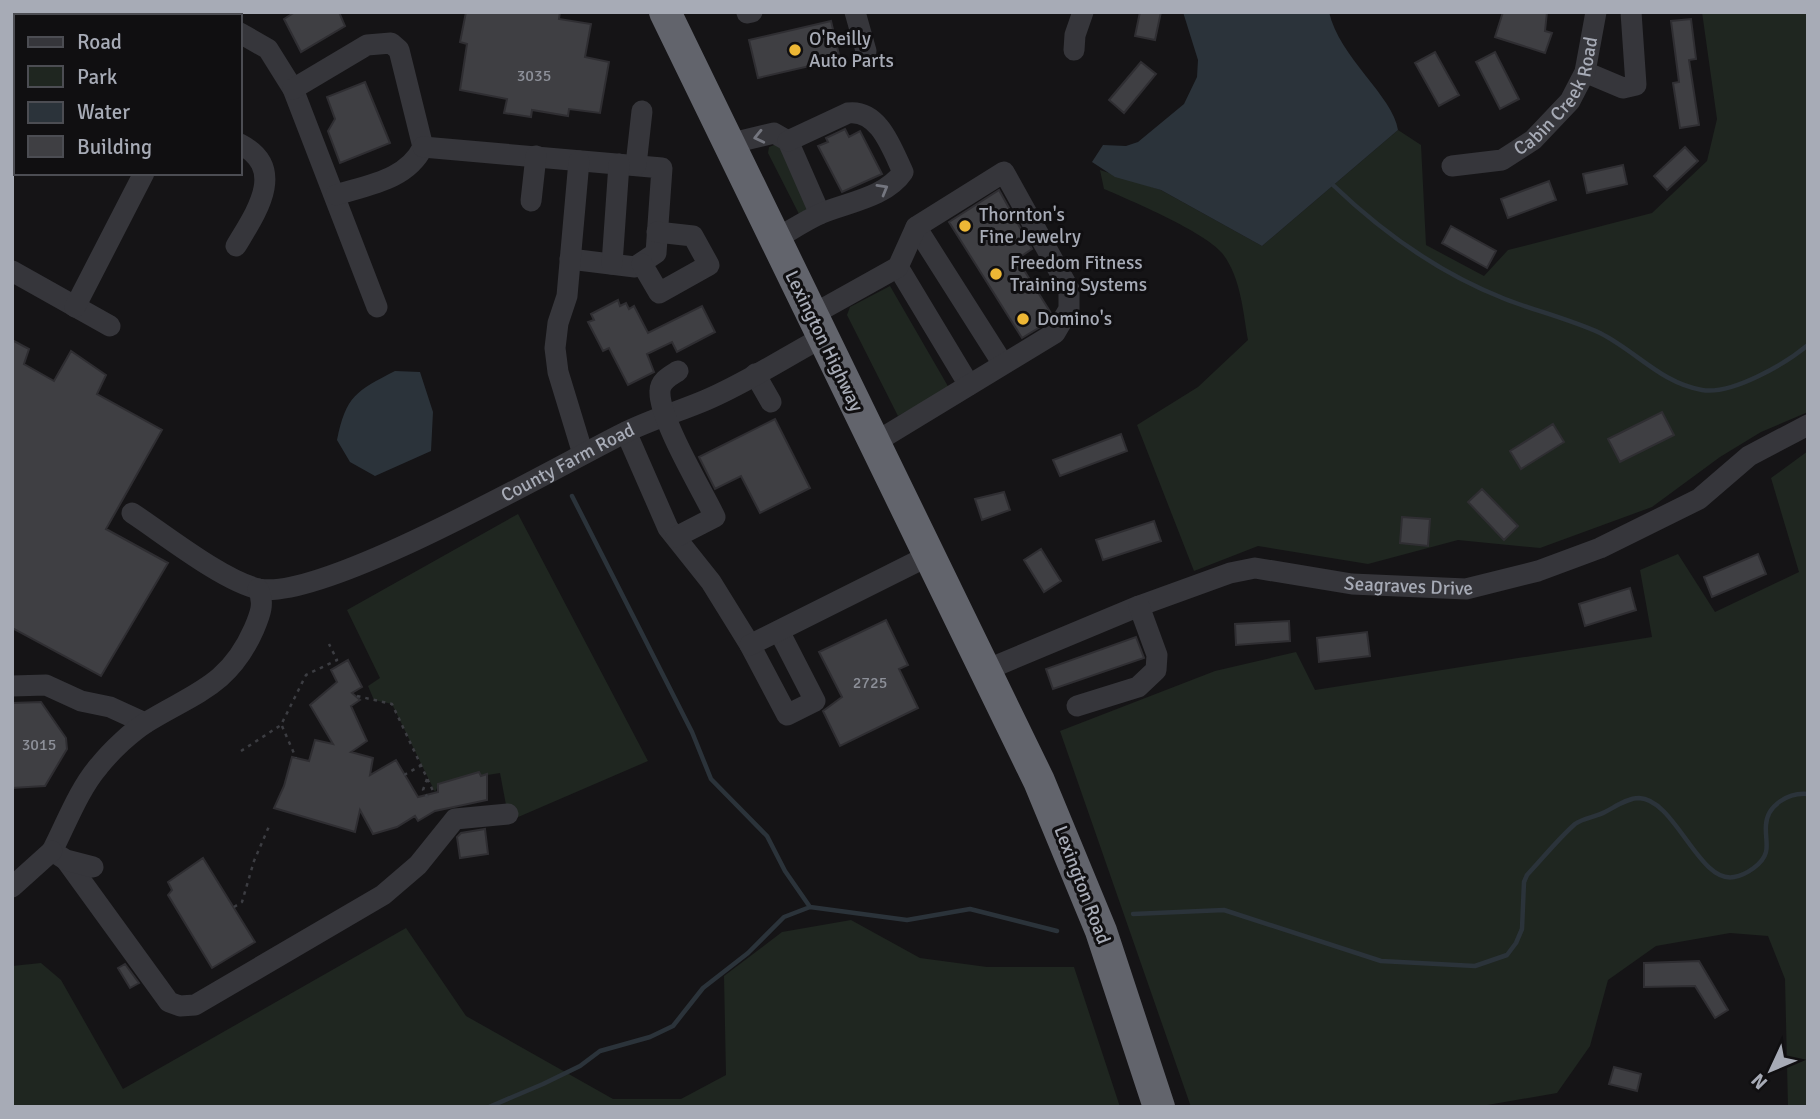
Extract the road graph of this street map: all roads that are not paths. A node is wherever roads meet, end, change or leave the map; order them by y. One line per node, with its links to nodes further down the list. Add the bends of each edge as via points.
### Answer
1 (665, 12): 13 (highway, Lexington Highway)
2 (855, 12): 8 (street)
3 (1083, 12): 7 (street)
4 (1596, 12): 9 (street, Cabin Creek Road)
5 (1631, 12): 9 (street, via 1636,85 1623,88)
6 (242, 34): 10 (street, via 268,49)
7 (1074, 50)
8 (866, 51)
9 (1585, 72): 19 (street, Cabin Creek Road, via 1570,101 1533,140 1502,160)
10 (293, 89): 15 (street, via 367,45 391,43 399,50); 21 (street)
11 (642, 111): 18 (street)
12 (788, 141): 13 (street, one-way to 13, via 774,133); 23 (street); 23 (street, one-way to 12, via 870,196 898,181 903,172 871,118 858,112)
13 (728, 144): 26 (highway, Lexington Highway)
14 (242, 146): 27 (street, via 258,159 265,174 265,190)
15 (423, 147): 16 (street); 21 (street, via 418,159 398,175)
16 (536, 156): 17 (street); 22 (street)
17 (579, 161): 18 (street); 28 (street)
18 (628, 165): 25 (street, via 662,168); 29 (street)
19 (1452, 166)
20 (143, 175): 33 (street)
21 (337, 195): 34 (street)
22 (531, 201)
23 (820, 214): 26 (street)
24 (916, 227): 31 (street); 37 (street); 37 (street, via 1004,172 1069,289 1069,309 1055,332)
25 (657, 232): 30 (street, via 656,253); 30 (street, via 693,236 709,265 659,293)
26 (774, 240): 36 (highway, Lexington Highway)
27 (236, 246)
28 (570, 259): 29 (street); 46 (street, via 555,348)
29 (612, 264): 30 (street)
30 (642, 264)
31 (898, 267): 36 (street, County Farm Road); 40 (street)
32 (12, 271): 33 (street)
33 (75, 307): 35 (street)
34 (377, 307)
35 (110, 326)
36 (817, 326): 39 (street, County Farm Road); 45 (highway, Lexington Highway)
37 (1003, 364): 40 (street)
38 (678, 371): 42 (street, via 659,391)
39 (755, 374): 41 (street); 42 (street, County Farm Road, via 706,400)
40 (969, 385): 45 (street)
41 (771, 402)
42 (664, 415): 44 (street, County Farm Road); 48 (street, via 715,517)
43 (1808, 425): 51 (street, Seagraves Drive, via 1757,451 1699,499 1600,548 1538,571 1466,589 1352,584 1255,568)
44 (626, 432): 46 (street, County Farm Road); 48 (street)
45 (874, 443): 49 (highway, Lexington Highway)
46 (583, 454): 50 (street, County Farm Road, via 420,538 309,584)
47 (132, 513): 50 (street, via 224,573)
48 (676, 537): 53 (street)
49 (930, 555): 52 (street); 54 (highway, Lexington Highway)
50 (258, 589): 57 (street, via 263,598 259,616 236,662 198,696)
51 (1139, 606): 54 (street, Seagraves Drive); 56 (street, via 1157,655 1156,670 1138,687)
52 (779, 631): 53 (street); 53 (street, via 815,701 786,715)
53 (750, 645)
54 (986, 670): 62 (highway, Lexington Road, via 1070,850)
55 (12, 687): 57 (street, via 46,685)
56 (1077, 706)
57 (145, 723): 59 (street, via 98,766)
58 (508, 814): 59 (street, via 455,819 418,865 383,895 195,1005 169,1002)
59 (59, 856): 60 (street); 61 (street)
60 (93, 867)
61 (12, 887)
62 (1158, 1107)

